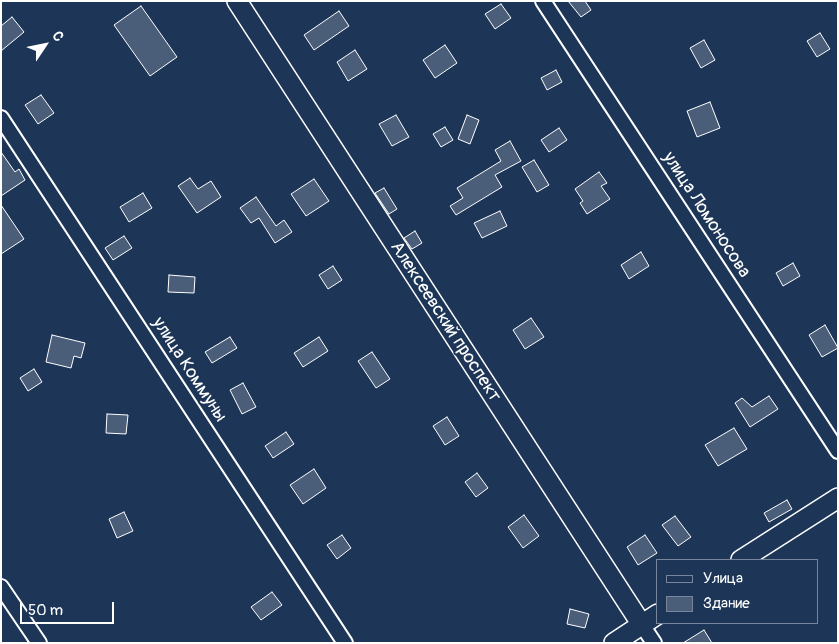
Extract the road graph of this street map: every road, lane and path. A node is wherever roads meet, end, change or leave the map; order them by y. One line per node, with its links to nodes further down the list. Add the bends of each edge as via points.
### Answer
1 (237, 1): 9 (street, Алексеевский проспект)
2 (543, 1): 4 (street, улица Ломоносова)
3 (1, 118): 11 (street, улица Коммуны)
4 (838, 450)
5 (838, 498): 6 (street)
6 (743, 559)
7 (1, 587): 10 (street)
8 (656, 615): 9 (street)
9 (642, 625): 12 (street); 13 (street, Алексеевский проспект)
10 (39, 643)
11 (345, 643)
12 (614, 643)
13 (654, 643)

